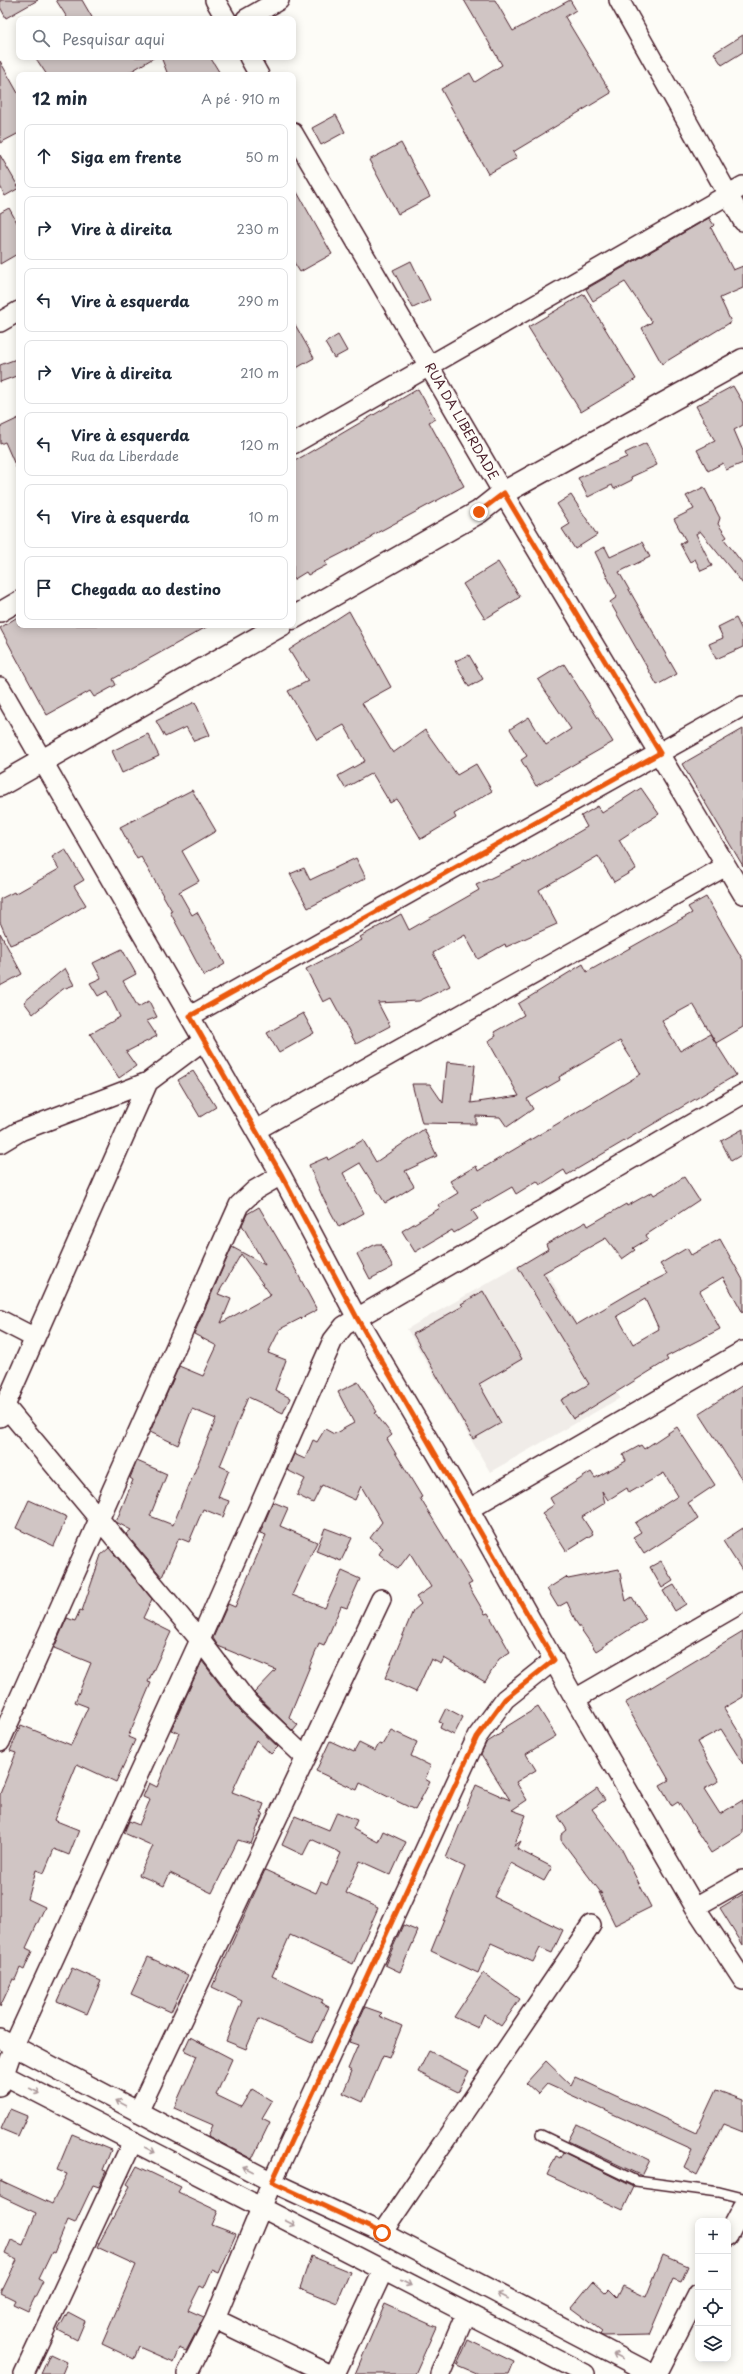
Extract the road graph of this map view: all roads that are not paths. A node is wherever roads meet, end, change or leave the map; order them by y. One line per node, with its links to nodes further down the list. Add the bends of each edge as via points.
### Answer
1 (215, 0): 4 (street)
2 (279, 0): 5 (street)
3 (619, 0): 9 (street)
4 (224, 16)
5 (251, 16)
6 (251, 60): 7 (street)
7 (257, 72)
8 (296, 143): 14 (street, RUA DA LIBERDADE)
9 (735, 190): 10 (street); 14 (street)
10 (743, 221)
11 (16, 313): 12 (street)
12 (0, 322)
13 (743, 360): 16 (main road)
14 (429, 366): 15 (street); 16 (street, RUA DA LIBERDADE)
15 (296, 442)
16 (504, 493): 19 (main road, via 479,512); 23 (street, RUA DA LIBERDADE)
17 (16, 603): 18 (street)
18 (0, 612)
19 (296, 616)
20 (276, 628): 24 (main road)
21 (0, 687): 24 (street)
22 (743, 706): 23 (street)
23 (660, 753): 26 (street, RUA DA LIBERDADE); 28 (street)
24 (44, 760): 25 (main road); 28 (street)
25 (0, 785)
26 (726, 866): 27 (street, RUA DA LIBERDADE); 32 (street)
27 (743, 894)
28 (190, 1016): 29 (street)
29 (204, 1040): 30 (street); 32 (street)
30 (148, 1082): 33 (street, via 20,1131); 37 (street)
31 (743, 1094): 35 (street)
32 (256, 1130): 34 (street)
33 (0, 1143)
34 (281, 1174): 35 (street); 41 (street, via 255,1190 239,1205)
35 (357, 1318): 40 (street); 44 (street, via 340,1331 322,1361)
36 (0, 1320): 37 (street)
37 (35, 1338): 39 (street)
38 (743, 1352): 40 (street)
39 (2, 1411): 41 (street)
40 (469, 1509): 45 (street)
41 (100, 1520): 44 (street); 47 (street)
42 (381, 1599): 48 (street)
43 (743, 1602): 46 (street)
44 (200, 1640): 48 (street, via 249,1704); 53 (street)
45 (554, 1660): 46 (street); 58 (street, via 505,1699 477,1737)
46 (575, 1699): 50 (street)
47 (0, 1742)
48 (305, 1756): 55 (street)
49 (743, 1880): 50 (street)
50 (695, 1907): 52 (street)
51 (591, 1925): 63 (street)
52 (743, 1980)
53 (7, 2042): 54 (street); 55 (street, one-way to 53)
54 (2, 2078): 57 (street, one-way to 57)
55 (138, 2112): 58 (street, one-way to 55)
56 (541, 2136): 59 (lane, via 636,2181 719,2192)
57 (132, 2141): 61 (street, one-way to 61); 68 (street)
58 (272, 2182): 61 (street); 63 (street)
59 (743, 2198)
60 (743, 2207): 62 (street)
61 (262, 2209): 64 (street, one-way to 64); 67 (street)
62 (731, 2230)
63 (382, 2233): 74 (street, one-way to 63)
64 (383, 2271): 66 (street, one-way to 66); 71 (street)
65 (695, 2300): 75 (street)
66 (466, 2313): 72 (street); 73 (street)
67 (215, 2319): 69 (street); 70 (street)
68 (24, 2374)
69 (187, 2374)
70 (329, 2374)
71 (336, 2374)
72 (440, 2374)
73 (585, 2374)
74 (652, 2374)
75 (657, 2374)

